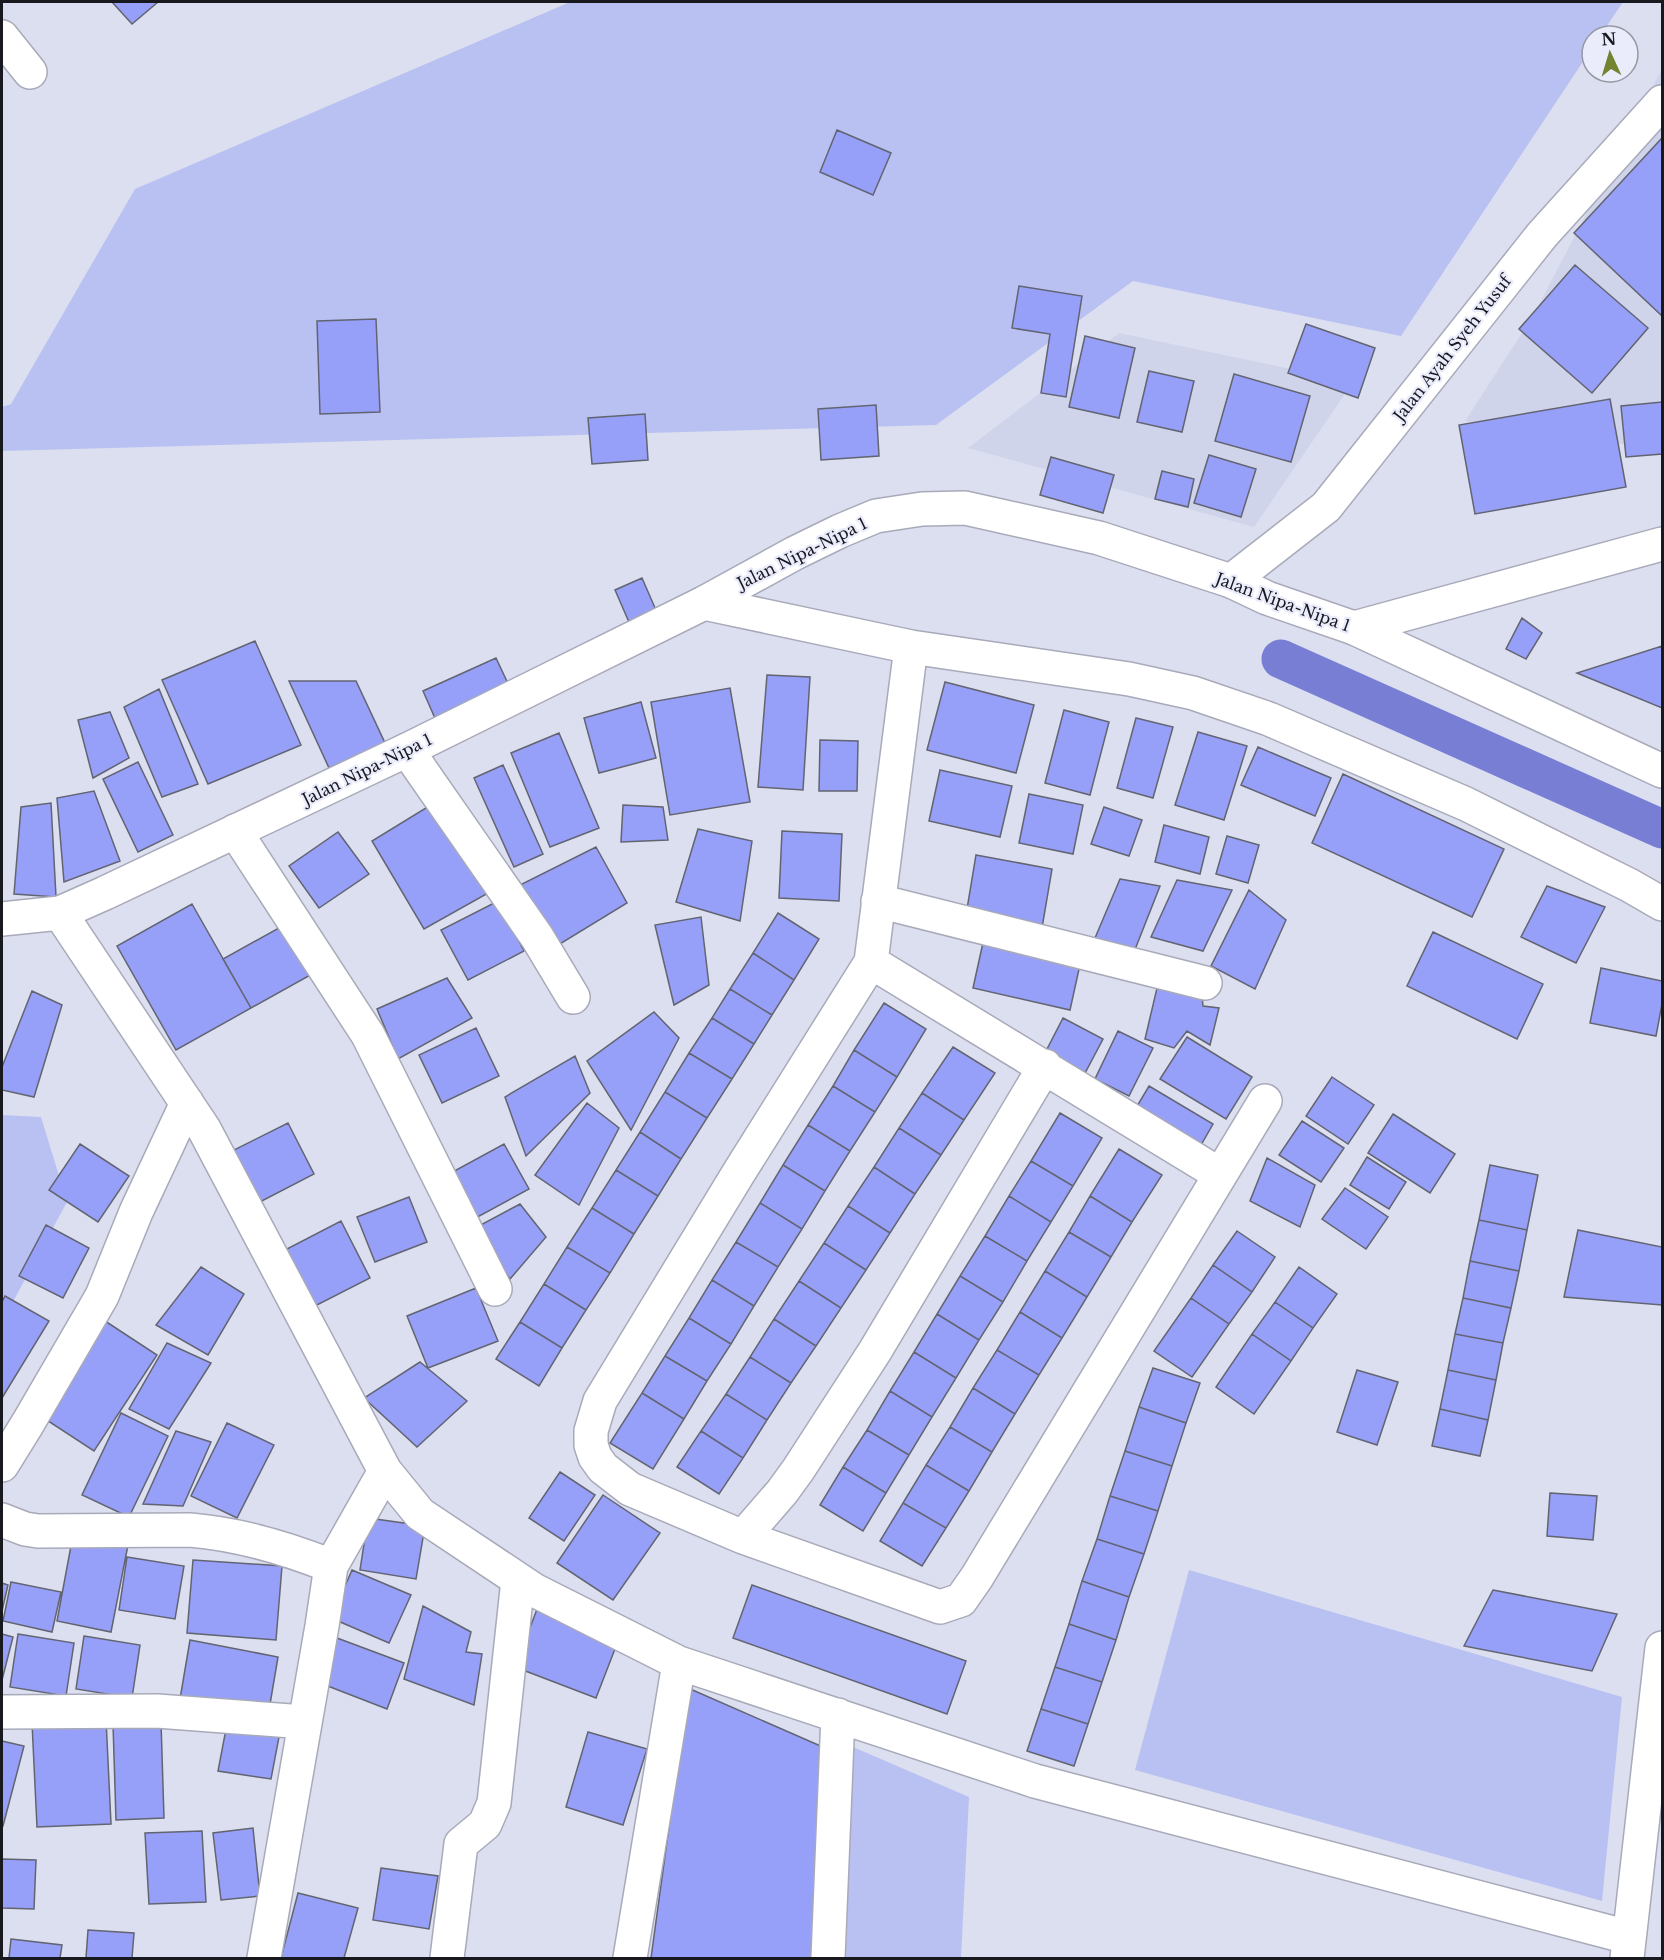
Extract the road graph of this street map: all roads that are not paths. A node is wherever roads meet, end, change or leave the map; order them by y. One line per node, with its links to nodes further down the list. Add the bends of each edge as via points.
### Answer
1 (2, 37): 2 (street)
2 (30, 72)
3 (1662, 102): 5 (street, Jalan Ayah Syeh Yusuf, via 1542,235 1326,507)
4 (1662, 544): 7 (street)
5 (1231, 581): 6 (street, Jalan Nipa-Nipa 1, via 1099,538 965,508 922,509 876,516 840,531); 7 (street, Jalan Nipa-Nipa 1, via 1267,598)
6 (705, 603): 8 (street); 9 (street, Jalan Nipa-Nipa 1)
7 (1354, 628): 10 (street, Jalan Nipa-Nipa 1)
8 (911, 647): 12 (street); 13 (street, via 1129,679 1193,693 1269,719 1466,804)
9 (407, 750): 11 (street, Jalan Nipa-Nipa 1); 18 (street, via 537,937)
10 (1662, 771)
11 (235, 831): 14 (street, Jalan Nipa-Nipa 1); 23 (street, via 368,1035)
12 (878, 901): 16 (street); 17 (street)
13 (1662, 904)
14 (60, 913): 15 (street, Jalan Nipa-Nipa 1); 21 (street)
15 (2, 919)
16 (871, 962): 19 (street); 27 (street, via 600,1401 591,1431 595,1457 630,1489)
17 (1205, 983)
18 (573, 997)
19 (1045, 1066): 22 (street); 27 (street, via 875,1351 798,1470)
20 (1264, 1101): 22 (street)
21 (187, 1103): 24 (street, via 102,1296); 25 (street)
22 (1219, 1174): 27 (street, via 961,1600 940,1607)
23 (495, 1289)
24 (2, 1465)
25 (385, 1471): 28 (street); 29 (street, via 420,1514)
26 (2, 1520): 28 (street, via 39,1531 214,1532 299,1553)
27 (743, 1537)
28 (331, 1566): 34 (street)
29 (518, 1580): 31 (street); 37 (street, via 494,1803 485,1824 461,1844)
30 (1662, 1648): 35 (street)
31 (679, 1663): 33 (street); 38 (street)
32 (2, 1712): 34 (street, via 157,1711)
33 (838, 1716): 35 (street, via 1035,1781); 39 (street)
34 (305, 1722): 36 (street)
35 (1627, 1948)
36 (264, 1959)
37 (447, 1959)
38 (630, 1959)
39 (828, 1959)

